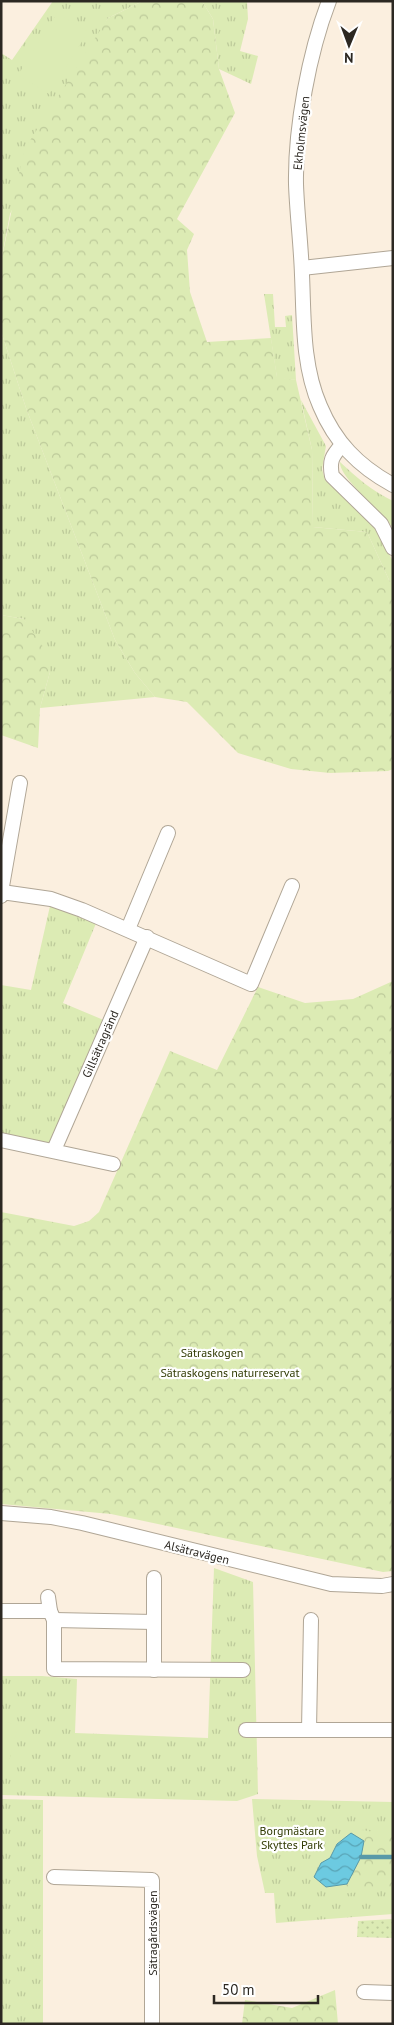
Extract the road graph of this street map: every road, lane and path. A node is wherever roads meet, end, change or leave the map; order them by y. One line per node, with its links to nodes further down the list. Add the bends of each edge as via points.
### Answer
1 (329, 1): 3 (street, Ekholmsvägen, via 303,101 296,182)
2 (393, 258): 3 (street)
3 (302, 268): 4 (street, Ekholmsvägen, via 304,331 312,382 320,406)
4 (342, 445): 5 (street, Ekholmsvägen, via 372,473); 6 (street, via 332,456 332,476 381,524)
5 (393, 484)
6 (393, 548)
7 (20, 783): 10 (street)
8 (168, 832): 11 (street)
9 (292, 886): 12 (street, via 251,984)
10 (2, 893): 11 (street, via 51,899)
11 (128, 928): 12 (street)
12 (147, 937): 14 (street, Gillsätragränd)
13 (1, 1140): 14 (street)
14 (54, 1150): 15 (street)
15 (113, 1164)
16 (1, 1514): 18 (street, Alsätravägen, via 51,1517 82,1523 331,1584)
17 (154, 1578): 23 (street)
18 (393, 1584)
19 (48, 1597): 21 (street)
20 (1, 1611): 21 (street)
21 (52, 1616): 23 (street); 24 (street, via 54,1669)
22 (311, 1620): 27 (street)
23 (154, 1622): 24 (street)
24 (154, 1670): 25 (street)
25 (242, 1670)
26 (246, 1730): 27 (street)
27 (309, 1730): 28 (street)
28 (393, 1730)
29 (54, 1877): 32 (street, Sätragårdsvägen, via 152,1880)
30 (364, 1992): 31 (street)
31 (393, 1993)
32 (152, 2024)

